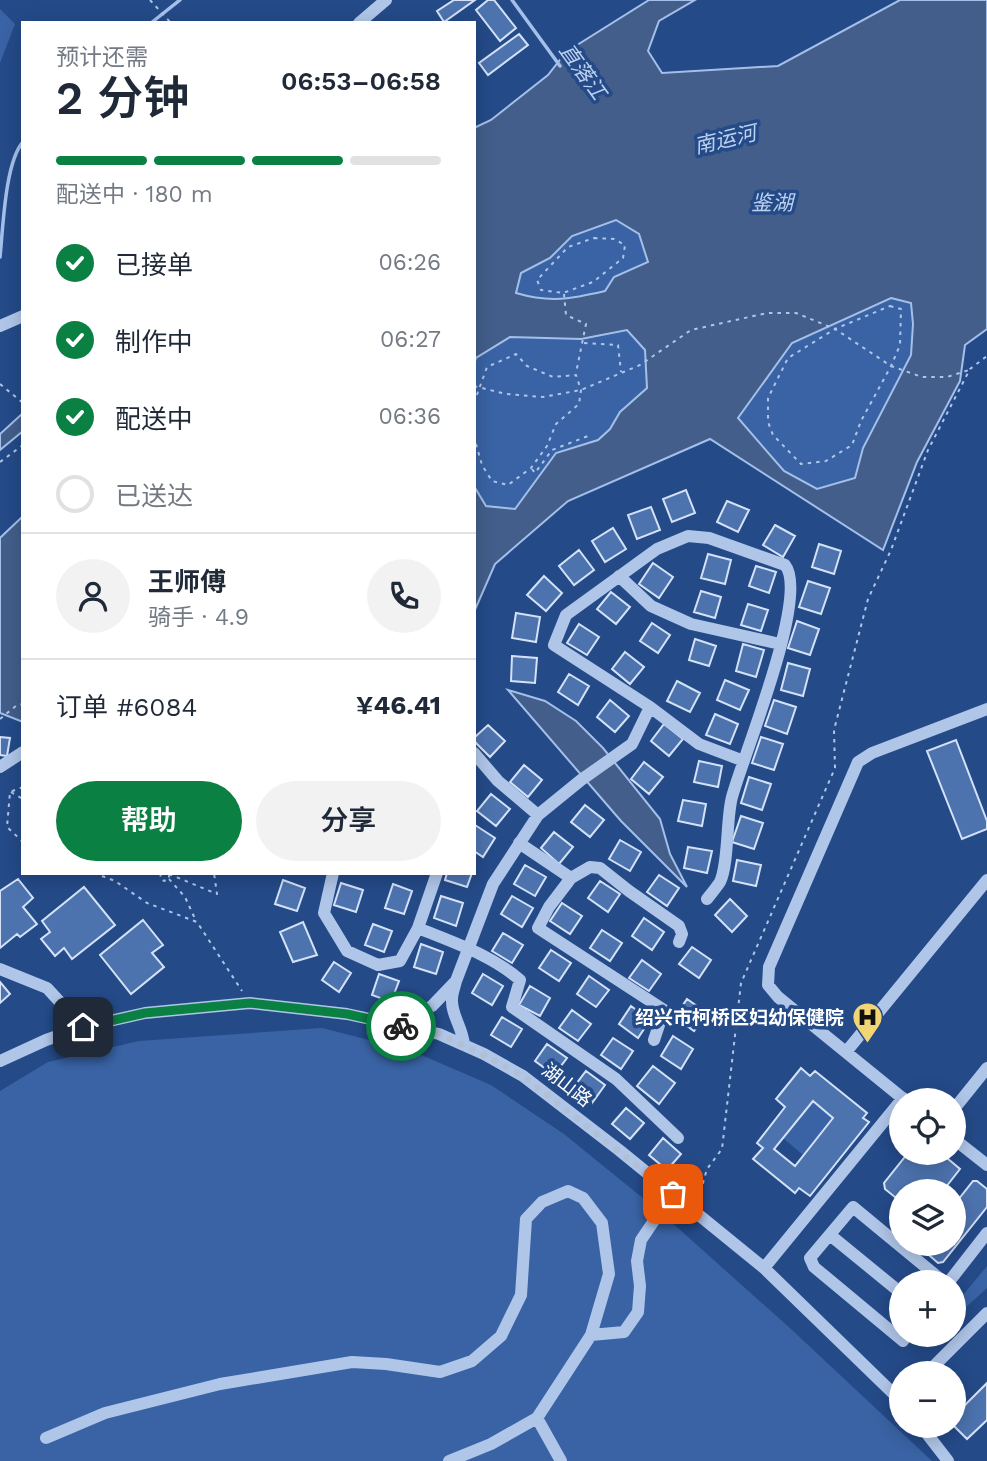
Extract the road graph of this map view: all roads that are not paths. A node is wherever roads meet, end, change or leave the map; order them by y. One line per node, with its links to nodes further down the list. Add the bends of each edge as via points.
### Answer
1 (386, 0): 2 (street)
2 (361, 21)
3 (21, 317): 4 (street)
4 (0, 326)
5 (619, 576): 6 (street, via 651,606 691,624); 6 (street, via 657,549 688,536 709,538 785,565 793,588); 7 (street, via 566,615 554,645)
6 (780, 644): 11 (street)
7 (650, 707): 11 (street, via 699,744); 13 (street, via 632,744)
8 (987, 709): 29 (street, via 858,762 769,967 768,985 778,997)
9 (21, 753): 12 (street)
10 (476, 755): 13 (street)
11 (744, 761): 19 (street, via 731,799 721,880)
12 (0, 767)
13 (538, 815): 14 (street)
14 (519, 843): 17 (street); 22 (street, via 493,884)
15 (332, 875): 20 (street, via 324,914 347,951 378,965 400,961)
16 (436, 875): 20 (street)
17 (571, 878): 21 (street, via 590,867 600,868 679,926); 27 (street, via 538,928 664,1010)
18 (987, 880): 29 (street)
19 (707, 899)
20 (418, 928): 22 (street)
21 (678, 942)
22 (468, 949): 24 (street); 35 (street, via 520,980 512,1007 616,1079)
23 (0, 969): 25 (street, via 47,988)
24 (456, 981): 26 (street, via 432,1006 416,1014); 28 (street, via 452,999)
25 (83, 1027): 26 (street, 湖山路, via 145,1013 250,1003 347,1014); 30 (street, 湖山路)
26 (412, 1028): 28 (street, 湖山路)
27 (654, 1040)
28 (464, 1045): 38 (street, 湖山路, via 523,1076)
29 (846, 1052): 32 (street)
30 (0, 1061)
31 (987, 1068): 33 (street)
32 (890, 1088)
33 (966, 1094)
34 (889, 1119): 41 (street)
35 (678, 1138)
36 (966, 1149): 37 (street)
37 (987, 1166)
38 (673, 1194): 41 (street, 湖山路); 47 (street, via 641,1240 638,1312 624,1332)
39 (987, 1233): 43 (street)
40 (830, 1235): 42 (street, via 853,1207); 44 (street); 46 (street, via 810,1258 814,1267)
41 (764, 1268): 49 (street, 湖山路)
42 (931, 1270)
43 (957, 1270)
44 (889, 1283)
45 (987, 1313): 48 (street)
46 (889, 1329)
47 (592, 1335): 50 (street); 51 (street, via 609,1274 602,1223 583,1198 568,1191 542,1202 526,1219 521,1295 501,1336 472,1361 440,1372 352,1362 220,1384 105,1413)
48 (939, 1361)
49 (889, 1388)
50 (537, 1418): 53 (street); 54 (street)
51 (46, 1438)
52 (930, 1438): 55 (street)
53 (449, 1461)
54 (561, 1461)
55 (948, 1461)

